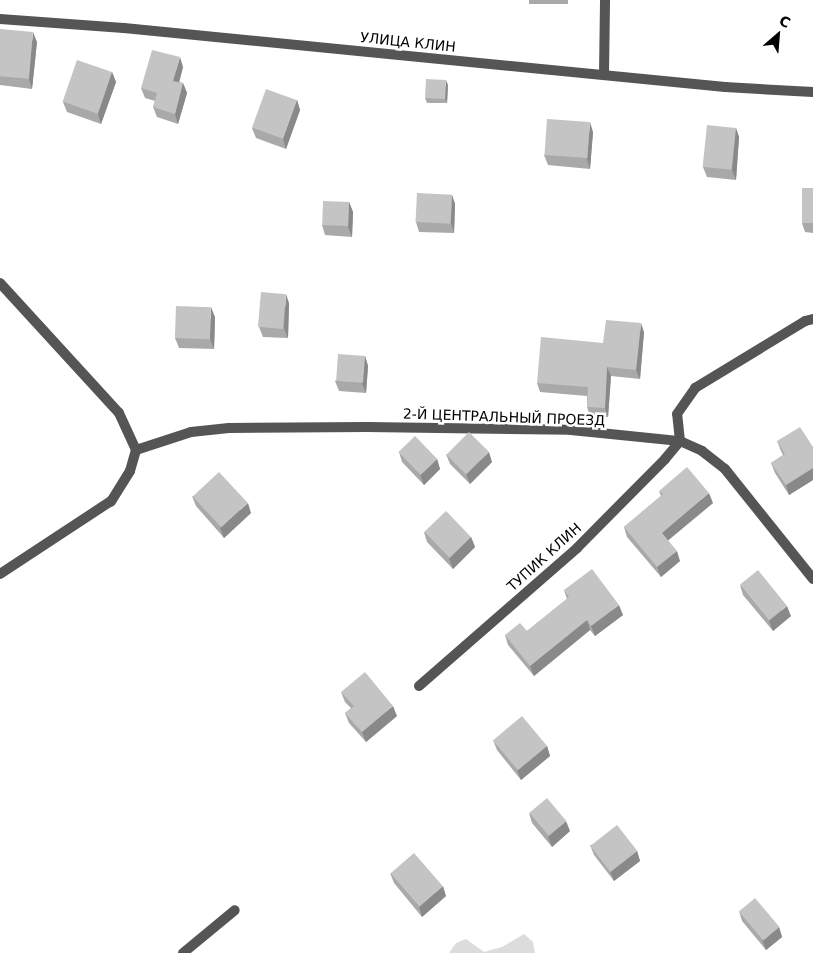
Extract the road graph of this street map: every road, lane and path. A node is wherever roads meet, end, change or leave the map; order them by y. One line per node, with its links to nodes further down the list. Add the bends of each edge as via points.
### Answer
1 (605, 0): 3 (street)
2 (0, 19): 3 (street, УЛИЦА КЛИН)
3 (604, 74): 4 (street, УЛИЦА КЛИН, via 725,87)
4 (813, 92)
5 (0, 283): 8 (street, via 119,413)
6 (813, 319): 7 (street, via 804,321 695,388 677,414)
7 (680, 441): 8 (street, 2-Й ЦЕНТРАЛЬНЫЙ ПРОЕЗД, via 571,430 229,428 191,432); 10 (street, 2-Й ЦЕНТРАЛЬНЫЙ ПРОЕЗД, via 702,451 725,469); 11 (street, ТУПИК КЛИН, via 576,548)
8 (136, 450): 9 (street, via 130,471 111,501)
9 (0, 574)
10 (813, 579)
11 (419, 686)
12 (236, 910): 13 (street)
13 (183, 953)

